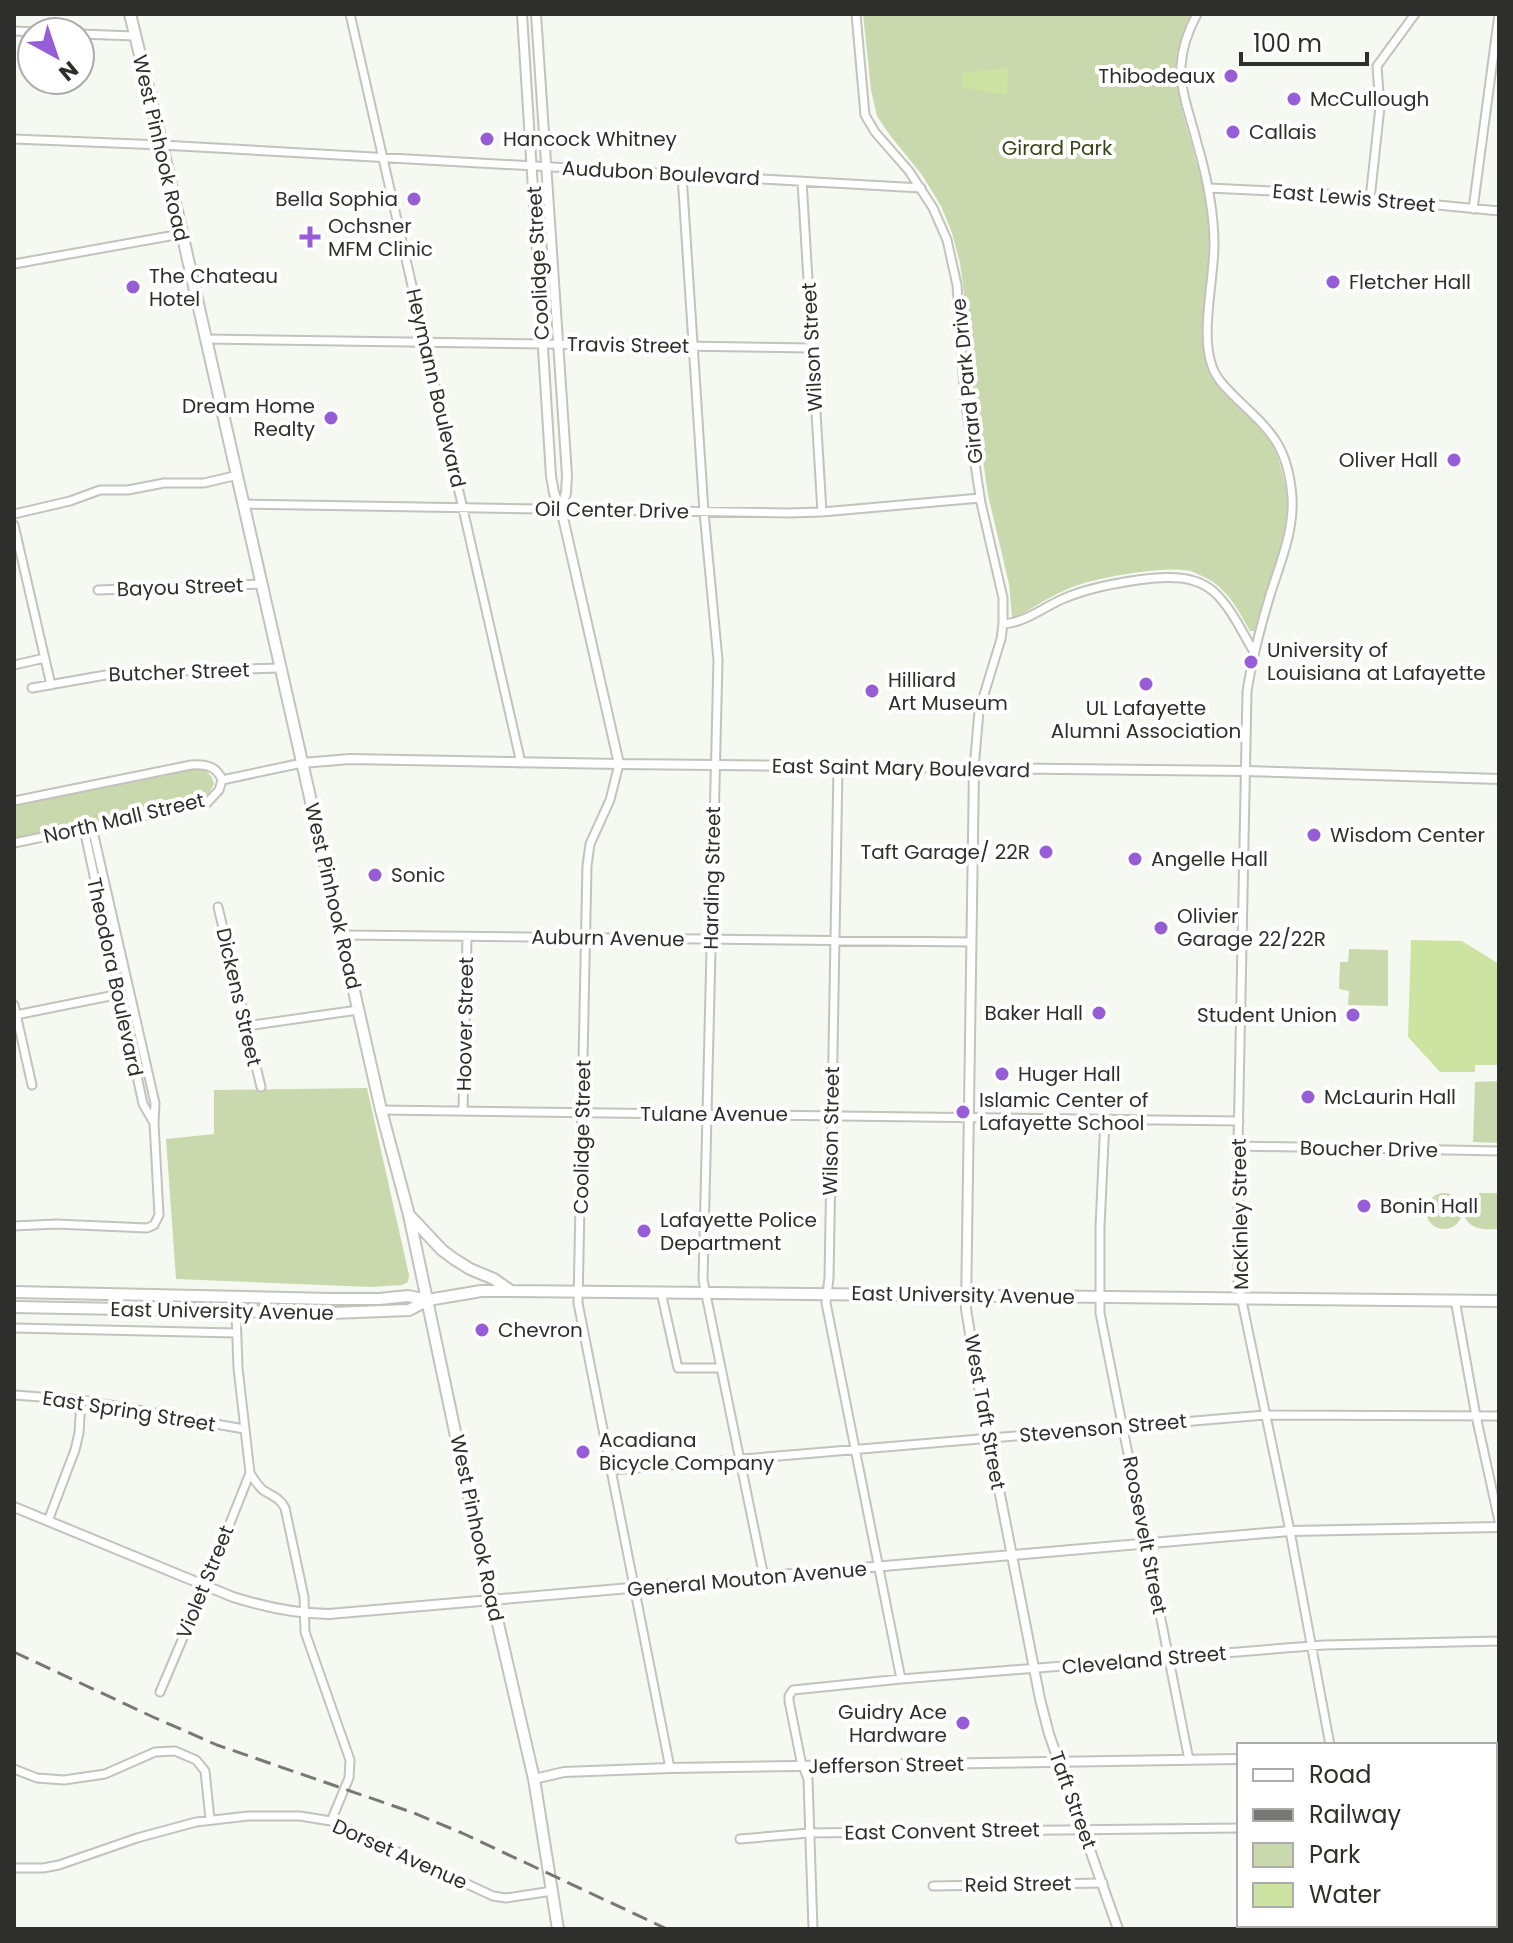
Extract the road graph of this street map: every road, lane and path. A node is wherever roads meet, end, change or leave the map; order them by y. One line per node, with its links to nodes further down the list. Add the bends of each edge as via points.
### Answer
1 (130, 14): 10 (main road, West Pinhook Road)
2 (350, 14): 14 (street, Heymann Boulevard)
3 (522, 14): 15 (street, Coolidge Street)
4 (536, 14): 16 (street, Coolidge Street)
5 (856, 14): 19 (street, Girard Park Drive, via 865,115)
6 (1197, 14): 20 (street, McKinley Street, via 1181,69)
7 (1415, 14): 21 (street, via 1377,66 1380,107)
8 (1499, 14): 11 (street)
9 (96, 35): 10 (street)
10 (135, 36): 13 (main road, West Pinhook Road)
11 (1497, 39): 22 (street)
12 (14, 139): 13 (street, Audubon Boulevard)
13 (162, 145): 14 (street, Audubon Boulevard); 24 (main road, West Pinhook Road)
14 (383, 158): 15 (street, Audubon Boulevard); 27 (street, Heymann Boulevard)
15 (532, 166): 16 (street, Audubon Boulevard); 28 (street, Coolidge Street)
16 (546, 166): 17 (street, Audubon Boulevard); 29 (street, Coolidge Street)
17 (682, 175): 18 (street, Audubon Boulevard); 30 (street, Harding Street)
18 (802, 181): 19 (street, Audubon Boulevard); 31 (street, Wilson Street)
19 (921, 188): 33 (street, Girard Park Drive, via 947,240 957,285 965,400)
20 (1209, 188): 21 (street, East Lewis Street); 44 (street, McKinley Street, via 1214,245 1207,344 1211,366 1275,438 1292,496 1288,536)
21 (1370, 199): 22 (street, East Lewis Street)
22 (1473, 209): 23 (street, East Lewis Street)
23 (1499, 211)
24 (181, 234): 25 (street); 26 (main road, West Pinhook Road)
25 (14, 264)
26 (205, 339): 27 (street, Travis Street); 32 (main road, West Pinhook Road)
27 (426, 344): 28 (street, Travis Street); 35 (street, Heymann Boulevard)
28 (542, 344): 29 (street, Travis Street); 36 (street, Coolidge Street, via 551,476)
29 (558, 344): 30 (street, Travis Street); 36 (street, Coolidge Street, via 567,475)
30 (693, 346): 31 (street, Travis Street); 37 (street, Harding Street)
31 (812, 348): 38 (street, Wilson Street)
32 (238, 475): 34 (main road, West Pinhook Road); 39 (street, via 204,483 100,490)
33 (980, 498): 38 (street, Oil Center Drive); 43 (street, Girard Park Drive, via 1000,581)
34 (243, 504): 35 (street, Oil Center Drive); 41 (main road, West Pinhook Road)
35 (463, 508): 36 (street, Oil Center Drive); 51 (street, Heymann Boulevard)
36 (561, 509): 37 (street, Oil Center Drive); 52 (street, Coolidge Street)
37 (704, 512): 38 (street, Oil Center Drive); 53 (street, Harding Street, via 718,640)
38 (822, 512)
39 (14, 514)
40 (14, 525): 45 (street)
41 (261, 584): 42 (street, Bayou Street); 47 (main road, West Pinhook Road)
42 (98, 590)
43 (1003, 624): 44 (street, via 1087,591 1176,577 1217,595); 55 (street, Girard Park Drive, via 979,711)
44 (1254, 652): 56 (street, McKinley Street, via 1247,692)
45 (45, 658): 46 (street); 48 (street)
46 (14, 665)
47 (280, 668): 48 (street, Butcher Street, via 117,673); 50 (main road, West Pinhook Road)
48 (51, 685): 49 (street, Butcher Street)
49 (32, 688)
50 (302, 763): 51 (street, East Saint Mary Boulevard); 58 (street); 63 (main road, West Pinhook Road)
51 (521, 763): 52 (street, East Saint Mary Boulevard)
52 (619, 764): 53 (street, East Saint Mary Boulevard); 65 (street, Coolidge Street, via 590,844)
53 (715, 765): 54 (street, East Saint Mary Boulevard); 66 (street, Harding Street)
54 (838, 767): 55 (street, East Saint Mary Boulevard); 67 (street, Wilson Street)
55 (974, 769): 56 (street, East Saint Mary Boulevard); 68 (street, West Taft Street)
56 (1246, 771): 57 (street, East Saint Mary Boulevard); 84 (street, McKinley Street)
57 (1499, 779)
58 (222, 780): 59 (street, via 213,768 191,765); 60 (street, North Mall Street, via 207,803)
59 (14, 801)
60 (88, 828): 61 (street, North Mall Street); 69 (street, Theodora Boulevard); 70 (street, Theodora Boulevard)
61 (14, 843)
62 (218, 907): 74 (street, Dickens Street)
63 (342, 935): 64 (street, Auburn Avenue); 72 (main road, West Pinhook Road)
64 (467, 937): 65 (street, Auburn Avenue); 78 (street, Hoover Street)
65 (586, 938): 66 (street, Auburn Avenue); 79 (street, Coolidge Street)
66 (711, 939): 67 (street, Auburn Avenue); 80 (street, Harding Street)
67 (834, 940): 68 (street, Auburn Avenue); 81 (street, Wilson Street)
68 (971, 942): 82 (street, West Taft Street)
69 (130, 992): 70 (street); 85 (street, Theodora Boulevard, via 155,1103)
70 (118, 994): 73 (street); 85 (street, Theodora Boulevard, via 143,1104)
71 (14, 1005): 73 (street)
72 (358, 1010): 74 (street); 77 (main road, West Pinhook Road)
73 (16, 1015): 75 (street)
74 (246, 1026): 76 (street, Dickens Street)
75 (32, 1085)
76 (261, 1087)
77 (381, 1110): 78 (street, Tulane Avenue); 88 (main road, West Pinhook Road)
78 (463, 1111): 79 (street, Tulane Avenue)
79 (583, 1113): 80 (street, Tulane Avenue); 91 (street, Coolidge Street)
80 (707, 1114): 81 (street, Tulane Avenue); 94 (street, Harding Street)
81 (832, 1114): 82 (street, Tulane Avenue); 95 (street, Wilson Street)
82 (968, 1116): 83 (street, Tulane Avenue); 96 (street, West Taft Street)
83 (1105, 1119): 84 (street, Tulane Avenue); 97 (street, Roosevelt Street)
84 (1239, 1121): 86 (street, McKinley Street)
85 (154, 1123): 89 (street, Theodora Boulevard, via 159,1215 152,1226)
86 (1238, 1146): 87 (street, Boucher Drive); 99 (street, McKinley Street)
87 (1499, 1151)
88 (409, 1215): 90 (main road, via 454,1259); 100 (main road, West Pinhook Road)
89 (14, 1226)
90 (511, 1291): 91 (main road, East University Avenue); 100 (main road, East University Avenue)
91 (579, 1291): 93 (main road, East University Avenue); 118 (street, Coolidge Street)
92 (14, 1292): 98 (main road, East University Avenue)
93 (661, 1292): 94 (main road, East University Avenue); 107 (street, via 678,1368)
94 (705, 1292): 95 (main road, East University Avenue); 107 (street, Harding Street)
95 (827, 1293): 96 (main road, East University Avenue); 116 (street, Wilson Street)
96 (966, 1295): 97 (main road, East University Avenue); 115 (street, West Taft Street)
97 (1100, 1296): 99 (main road, East University Avenue); 113 (street, Roosevelt Street)
98 (236, 1297): 100 (main road, East University Avenue); 104 (main road)
99 (1241, 1298): 101 (main road, East University Avenue); 110 (street, McKinley Street)
100 (428, 1300): 104 (main road, East University Avenue, via 409,1310); 130 (main road, West Pinhook Road)
101 (1455, 1300): 102 (main road, East University Avenue); 111 (street)
102 (1499, 1301)
103 (14, 1307): 104 (main road, East University Avenue)
104 (236, 1312): 106 (street)
105 (14, 1328): 106 (street)
106 (235, 1333): 114 (street)
107 (721, 1368): 117 (street, Harding Street)
108 (14, 1395): 109 (street, East Spring Street)
109 (81, 1400): 114 (street, East Spring Street); 121 (street, via 75,1450)
110 (1265, 1415): 111 (street, Stevenson Street); 113 (street, Stevenson Street); 123 (street, McKinley Street)
111 (1476, 1416): 112 (street, Stevenson Street); 122 (street)
112 (1499, 1416)
113 (1123, 1426): 115 (street, Stevenson Street); 124 (street, Roosevelt Street)
114 (244, 1429): 119 (street)
115 (989, 1438): 116 (street, Stevenson Street); 125 (street, West Taft Street)
116 (855, 1449): 117 (street, Stevenson Street); 126 (street, Wilson Street)
117 (740, 1459): 118 (street, Stevenson Street); 127 (street, Harding Street)
118 (612, 1470): 129 (street, Coolidge Street)
119 (250, 1473): 128 (street, Violet Street); 131 (street, via 285,1508)
120 (14, 1507): 121 (street, General Mouton Avenue)
121 (48, 1521): 128 (street, General Mouton Avenue)
122 (1499, 1524): 123 (street, General Mouton Avenue)
123 (1290, 1531): 124 (street, General Mouton Avenue); 133 (street, McKinley Street)
124 (1147, 1544): 125 (street, General Mouton Avenue); 134 (street, Roosevelt Street)
125 (1012, 1556): 126 (street, General Mouton Avenue); 135 (street, West Taft Street)
126 (878, 1568): 127 (street, General Mouton Avenue); 136 (street, Wilson Street)
127 (764, 1577): 129 (street, General Mouton Avenue)
128 (205, 1586): 131 (street, General Mouton Avenue, via 257,1605); 137 (street, Violet Street)
129 (634, 1589): 130 (street, General Mouton Avenue); 143 (street, Coolidge Street)
130 (492, 1599): 131 (street, General Mouton Avenue); 145 (main road, West Pinhook Road)
131 (305, 1614): 147 (street, via 305,1632 350,1760 349,1778)
132 (1499, 1641): 133 (street, Cleveland Street)
133 (1313, 1646): 134 (street, Cleveland Street); 138 (street, McKinley Street)
134 (1169, 1658): 135 (street, Cleveland Street); 140 (street, Roosevelt Street)
135 (1033, 1669): 136 (street, Cleveland Street); 141 (street, Taft Street)
136 (901, 1679): 142 (street, Cleveland Street, via 791,1692)
137 (160, 1692)
138 (1330, 1743)
139 (1237, 1759): 140 (street, Jefferson Street)
140 (1189, 1760): 141 (street, Jefferson Street)
141 (1060, 1763): 142 (street, Jefferson Street); 149 (street, Taft Street)
142 (803, 1765): 143 (street, Jefferson Street); 150 (street)
143 (670, 1768): 145 (street, Jefferson Street, via 564,1772)
144 (14, 1769): 146 (street, via 64,1780 105,1774 155,1752 175,1751 196,1760 205,1771)
145 (534, 1779): 155 (main road, West Pinhook Road)
146 (210, 1819): 147 (street, Dorset Avenue, via 300,1816); 152 (street, Dorset Avenue, via 59,1865)
147 (331, 1821): 155 (street, Dorset Avenue, via 493,1896)
148 (1237, 1828): 149 (street, East Convent Street)
149 (1084, 1830): 150 (street, East Convent Street); 153 (street, Taft Street)
150 (809, 1833): 151 (street, East Convent Street); 157 (street)
151 (740, 1839)
152 (14, 1868)
153 (1103, 1883): 154 (street, Reid Street); 158 (street, Taft Street)
154 (933, 1886)
155 (552, 1891): 156 (main road, West Pinhook Road)
156 (558, 1929)
157 (813, 1929)
158 (1118, 1929)

